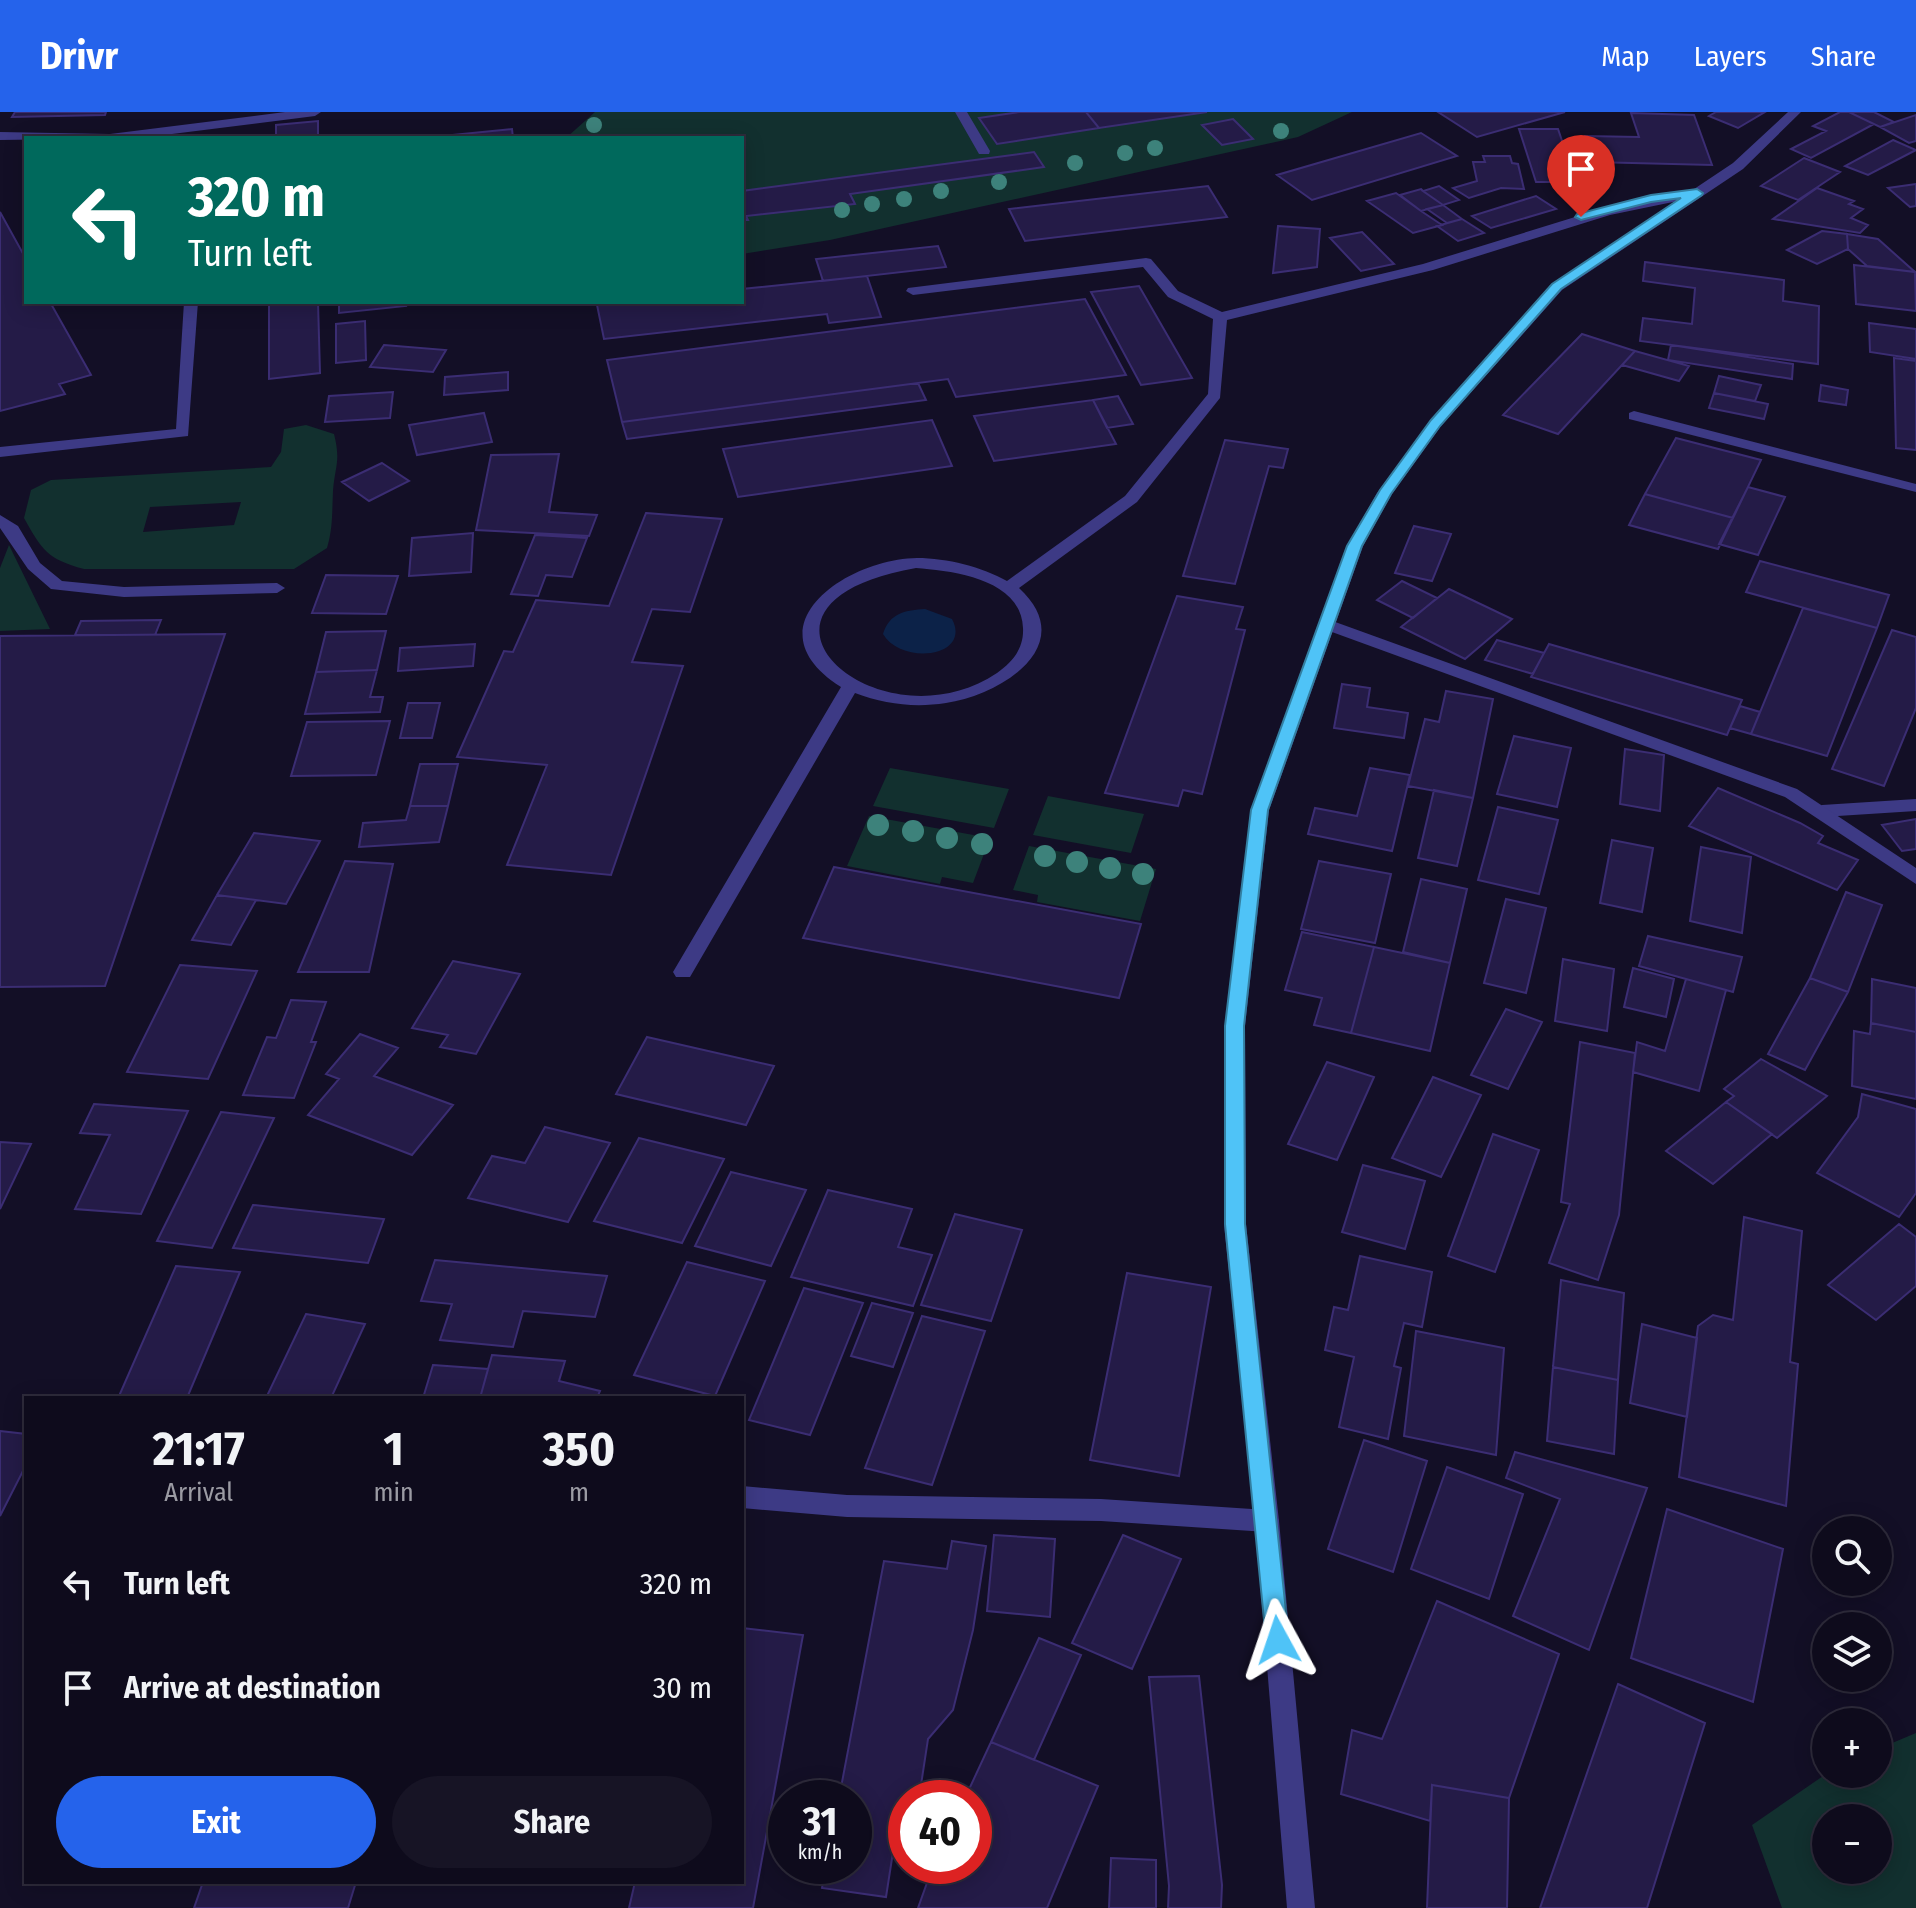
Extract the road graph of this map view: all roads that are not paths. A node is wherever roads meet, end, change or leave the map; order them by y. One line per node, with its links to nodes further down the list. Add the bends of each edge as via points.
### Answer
1 (315, 112): 4 (street)
2 (961, 112): 8 (street)
3 (1795, 112): 9 (street, via 1738,166)
4 (201, 132): 7 (street)
5 (0, 136): 6 (street)
6 (24, 136)
7 (140, 136)
8 (984, 151)
9 (1697, 193): 12 (street, via 1581,217 1456,259); 19 (street, via 1557,287 1436,423 1385,493 1355,546)
10 (913, 291): 12 (street, via 1146,262 1173,294)
11 (191, 304): 14 (street, via 183,433)
12 (1220, 317): 18 (street, via 1215,395 1131,499)
13 (1634, 416): 15 (street)
14 (1, 453)
15 (1913, 488)
16 (0, 520): 17 (street, via 12,529 34,566 57,585 124,592)
17 (277, 588)
18 (1008, 588): 20 (street, via 1031,616 1033,633 1018,665 1002,678 981,689 929,700 901,699); 20 (street, via 967,569 929,564 891,566 846,582 818,610 812,642 832,673)
19 (1327, 624): 22 (street, via 1791,793); 26 (street, via 1260,810 1235,1026 1235,1224)
20 (851, 685): 24 (street)
21 (1916, 805): 22 (street)
22 (1822, 811): 23 (street)
23 (1916, 877)
24 (683, 972)
25 (744, 1497): 26 (street, via 847,1506 1101,1510)
26 (1267, 1521): 27 (street)
27 (1301, 1908)

